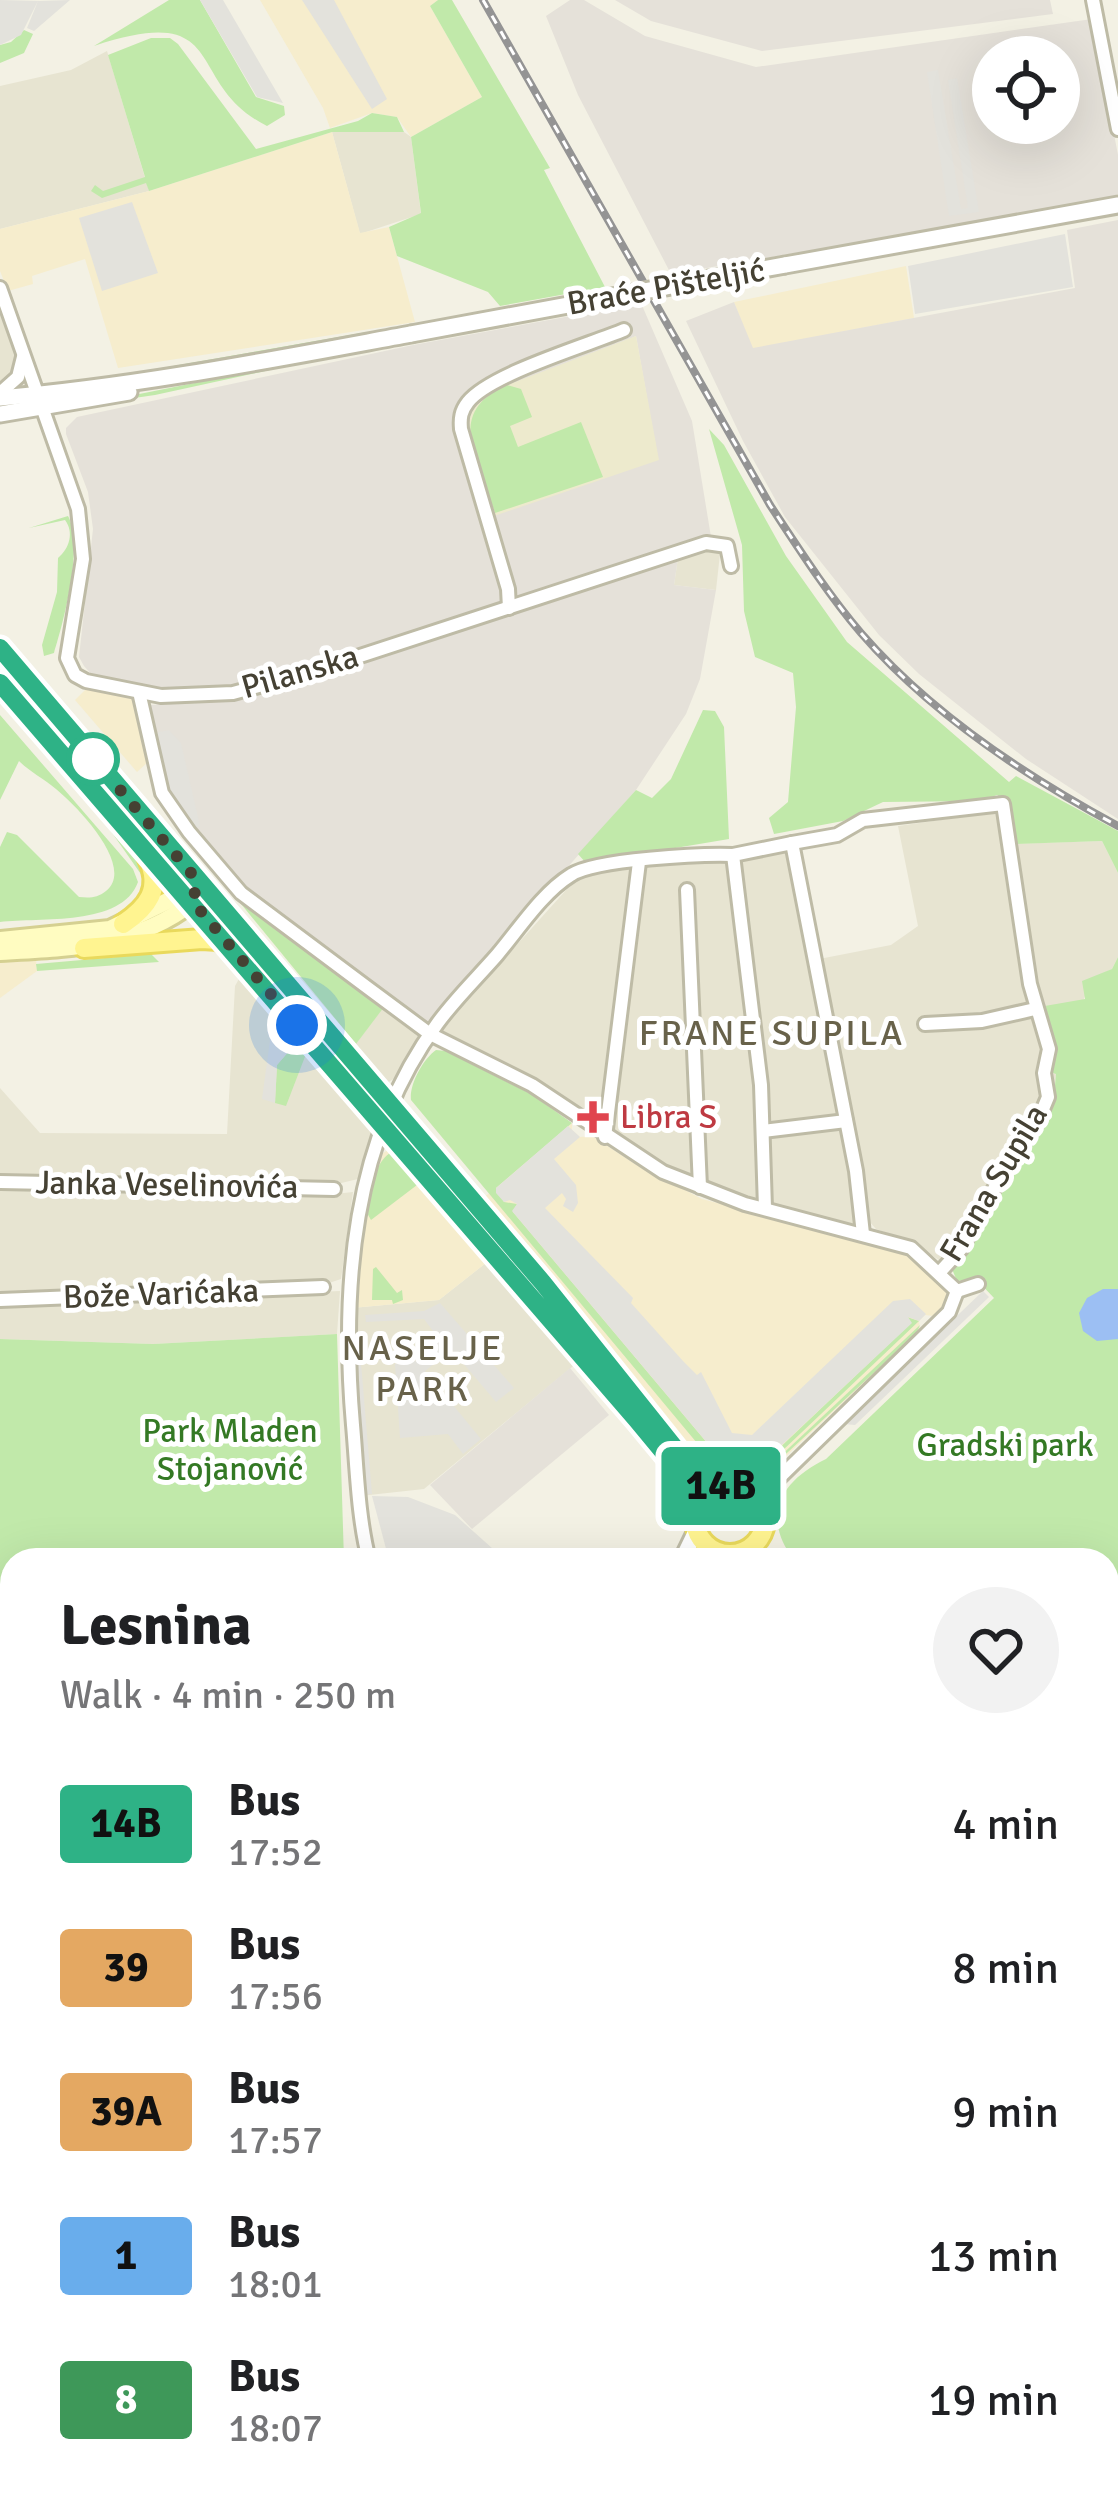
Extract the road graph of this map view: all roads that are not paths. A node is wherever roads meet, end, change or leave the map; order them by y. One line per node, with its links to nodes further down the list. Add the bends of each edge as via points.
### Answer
1 (1093, 0): 2 (street)
2 (1118, 129)
3 (1118, 205): 8 (street, Braće Pišteljić, bridge, via 107,397)
4 (0, 288): 6 (street)
5 (624, 330): 11 (street, via 494,383 461,412)
6 (22, 344): 7 (street, via 20,373); 8 (street)
7 (0, 396): 8 (street, Braće Pišteljić)
8 (42, 401): 9 (street, Braće Pišteljić); 14 (street, Pilanska, via 82,529 67,658 86,681)
9 (0, 414)
10 (731, 566): 11 (street, Pilanska, via 727,546 706,543)
11 (509, 608): 14 (street, Pilanska, via 233,692)
12 (0, 648): 20 (main road)
13 (0, 683): 15 (main road)
14 (140, 692): 28 (street, Frana Supila, via 163,793 236,888)
15 (130, 829): 20 (main road); 21 (main road, via 155,886)
16 (792, 842): 17 (street, Frana Supila); 26 (street, Frana Supila, via 837,835 863,820 1003,804); 30 (street)
17 (733, 855): 18 (street, Frana Supila); 31 (street)
18 (639, 862): 28 (street, Frana Supila, via 574,872); 32 (street)
19 (687, 890): 34 (street)
20 (195, 892): 21 (main road); 23 (main road, via 154,926); 24 (main road); 29 (main road)
21 (123, 925): 22 (main road)
22 (0, 940)
23 (84, 948): 24 (main road, via 213,939); 25 (main road)
24 (233, 951): 29 (main road)
25 (0, 952)
26 (1035, 1009): 27 (street); 38 (street, Frana Supila, via 1048,1049 1044,1109)
27 (925, 1024)
28 (430, 1034): 29 (street, Frana Supila); 32 (street, Frana Supila, via 532,1085)
29 (388, 1116): 44 (main road, via 569,1314 694,1472); 45 (main road, via 662,1450); 48 (street, Frana Supila, via 364,1184 346,1344)
30 (846, 1121): 31 (street); 37 (street)
31 (763, 1131): 36 (street)
32 (605, 1137): 34 (street, Frana Supila)
33 (0, 1182): 35 (street, Janka Veselinovića)
34 (700, 1187): 36 (street, Frana Supila)
35 (334, 1189)
36 (765, 1208): 37 (street, Frana Supila)
37 (863, 1234): 38 (street, Frana Supila, via 911,1248)
38 (940, 1273): 41 (street)
39 (978, 1283): 41 (street)
40 (323, 1287): 42 (street, Bože Varićaka)
41 (957, 1291): 43 (street, via 949,1312)
42 (0, 1300)
43 (813, 1442): 44 (street, via 762,1482); 46 (street, via 772,1486)
44 (729, 1485): 45 (main road); 46 (main road, via 756,1496)
45 (698, 1505): 47 (main road)
46 (764, 1525): 51 (main road); 52 (main road)
47 (697, 1529): 49 (street); 50 (main road)
48 (370, 1548)
49 (688, 1548)
50 (717, 1548)
51 (749, 1548)
52 (765, 1548)

